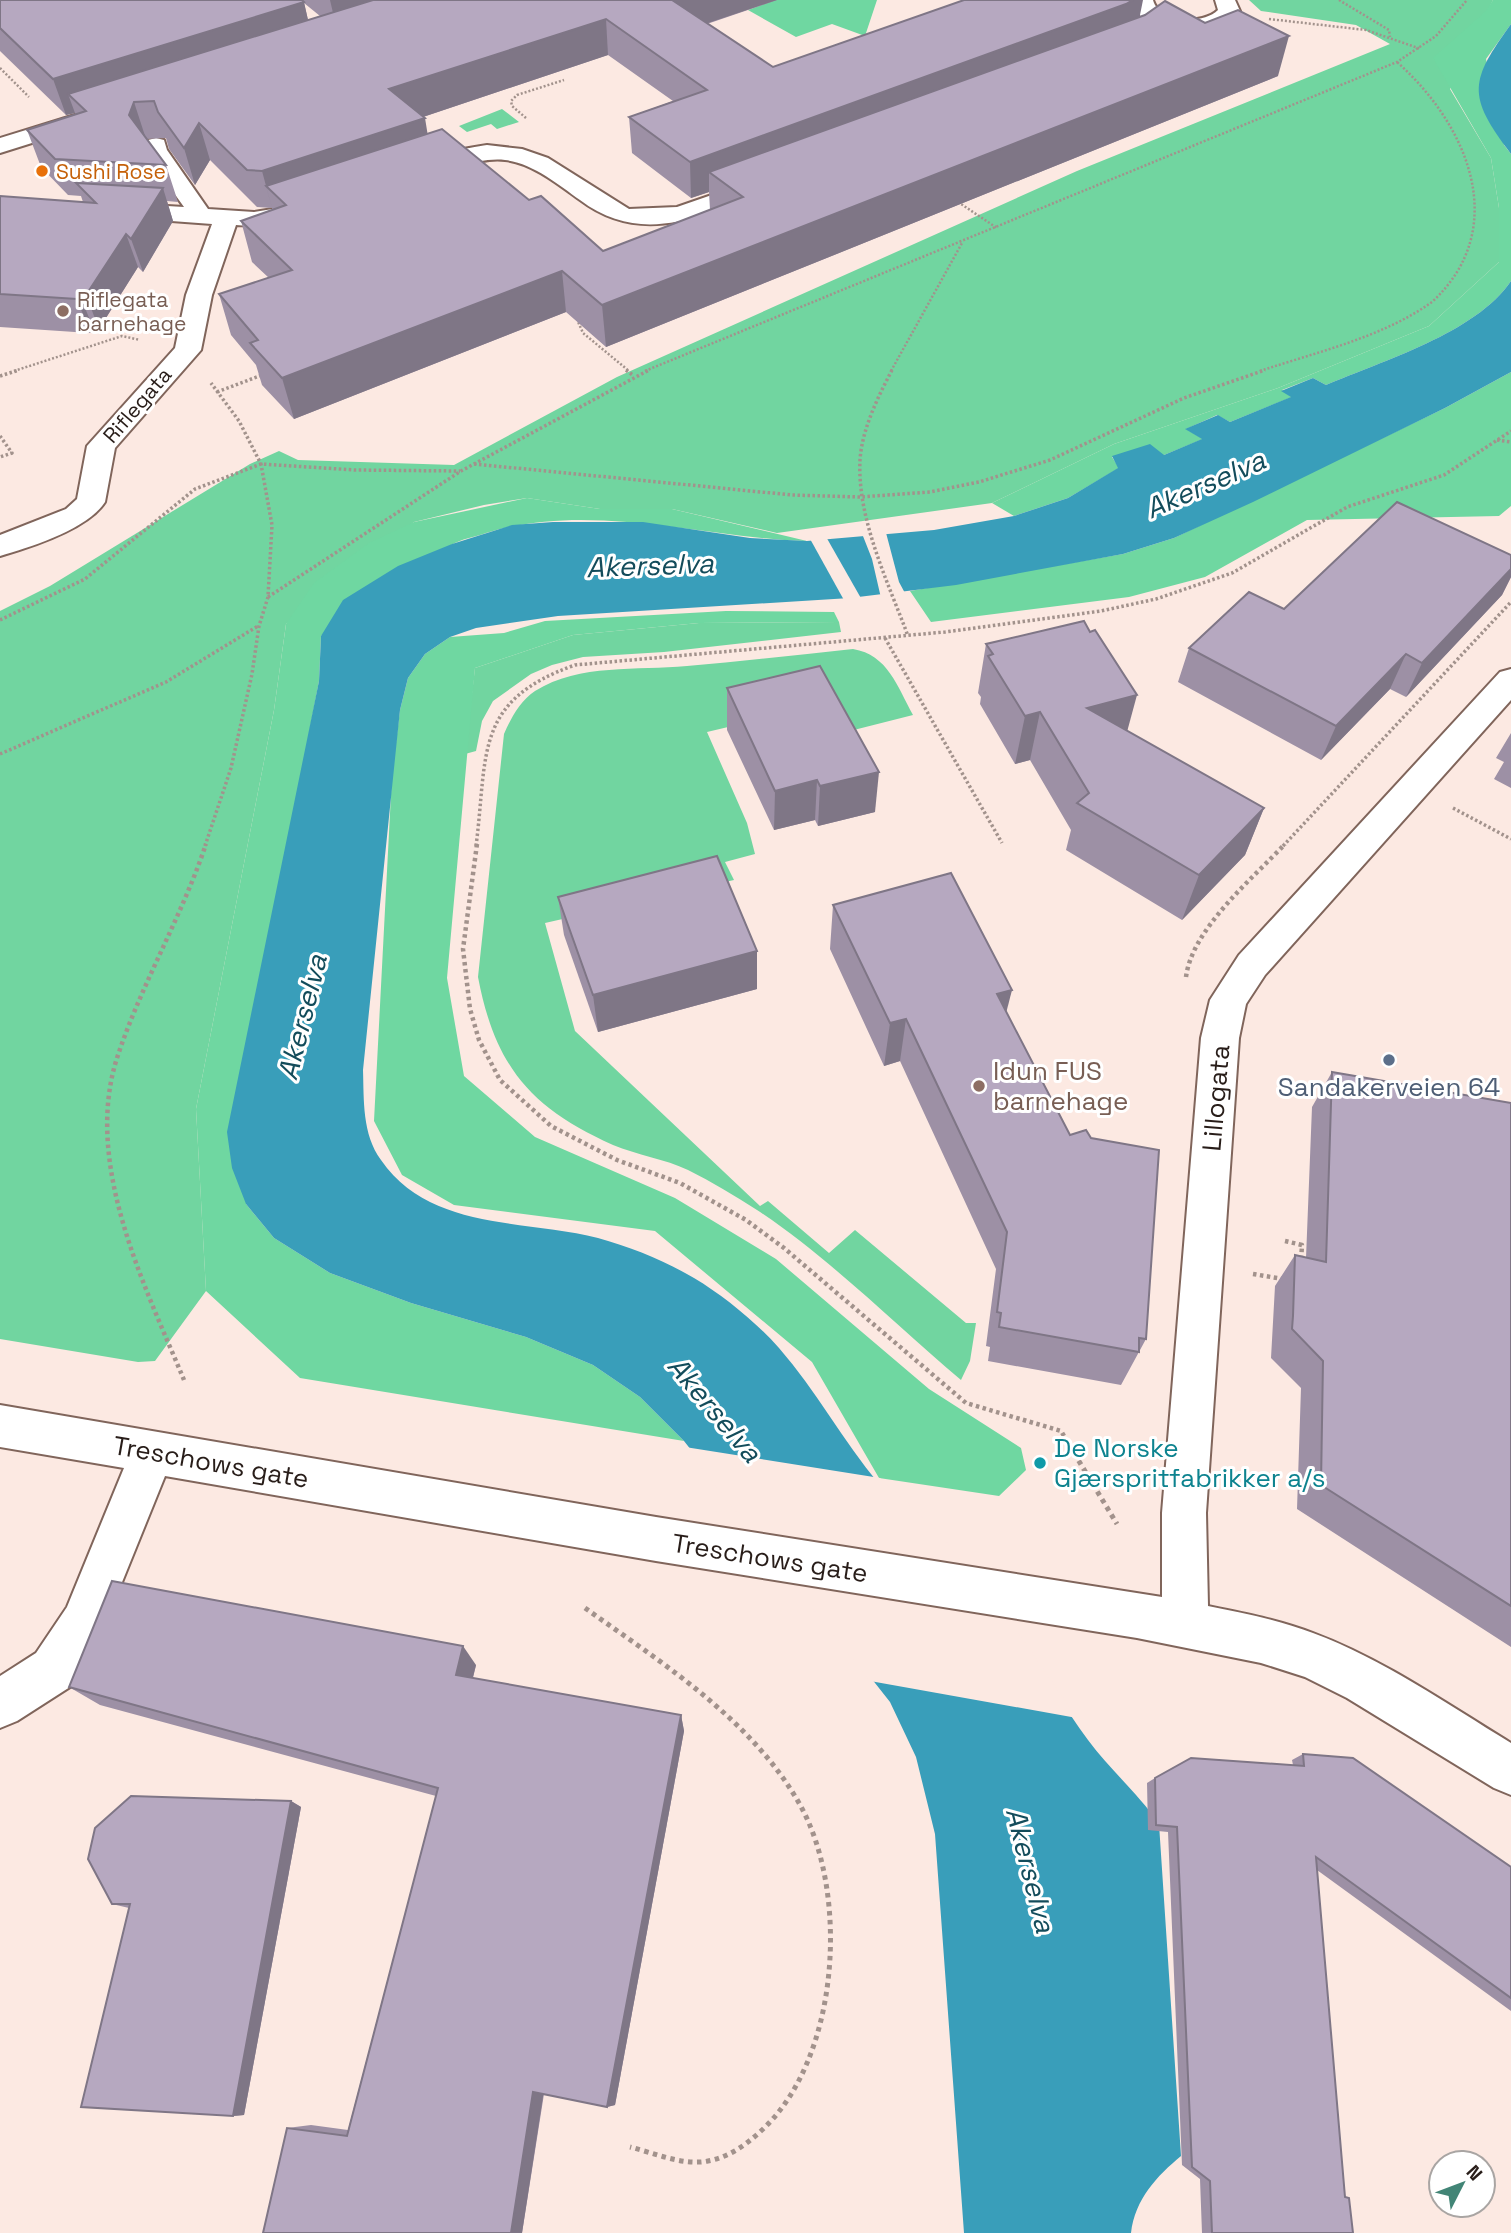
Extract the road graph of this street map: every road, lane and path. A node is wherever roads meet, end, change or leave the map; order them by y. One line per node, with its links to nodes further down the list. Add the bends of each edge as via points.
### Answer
1 (1143, 0): 5 (street, via 1149,13)
2 (1339, 0): 6 (path, via 1382,24)
3 (1467, 0): 8 (path)
4 (1227, 5): 5 (street, via 1219,20); 6 (path, via 1268,19 1354,28)
5 (1171, 23): 7 (street)
6 (1390, 37): 8 (path)
7 (1148, 38)
8 (1422, 49): 9 (path)
9 (1397, 62): 13 (path); 23 (path)
10 (564, 80): 11 (path)
11 (517, 95)
12 (94, 116): 15 (street)
13 (1465, 142)
14 (156, 145): 21 (street)
15 (0, 146)
16 (408, 173): 17 (street, via 467,155 515,153 546,165 614,211 643,218 701,208)
17 (780, 178)
18 (952, 199): 23 (path)
19 (316, 205): 22 (street, via 274,218)
20 (91, 208): 21 (street)
21 (198, 215): 22 (street)
22 (227, 217): 27 (street, Riflegata, via 199,295)
23 (998, 228): 24 (path)
24 (962, 243): 30 (path); 40 (path, via 886,384 866,434 860,458)
25 (1469, 265): 40 (path, via 1433,302 1396,323 1166,405 1040,463 950,489)
26 (574, 310): 30 (path, via 583,333)
27 (188, 350): 29 (path, via 122,336); 31 (path); 41 (street, Riflegata, via 102,446 91,502 76,516)
28 (271, 371): 31 (path)
29 (0, 376)
30 (634, 376): 38 (path)
31 (217, 392): 37 (path, via 239,421)
32 (1511, 431): 34 (path)
33 (0, 436): 36 (path, via 12,453)
34 (1496, 440): 35 (path); 46 (path, via 1444,475 1347,507 1271,552 1196,588 1101,611)
35 (1511, 442)
36 (0, 457)
37 (261, 464): 39 (path); 42 (path, via 271,525); 44 (path, via 195,489 85,579)
38 (473, 464): 39 (path); 40 (path, via 782,495)
39 (461, 471): 42 (path)
40 (863, 496): 46 (path)
41 (0, 546)
42 (268, 597): 45 (path)
43 (1511, 602): 53 (path, via 1217,917 1187,966)
44 (0, 620)
45 (259, 626): 49 (path, via 222,653); 58 (path, via 231,768 204,850 117,1056 109,1097 107,1139 118,1203 136,1266)
46 (908, 636): 47 (path)
47 (885, 638): 52 (path); 61 (path, via 575,665 538,680 508,702 498,713 487,748 466,912 463,949 470,1010 479,1040 500,1080 551,1126 617,1160 680,1183 746,1220 965,1403 1061,1431)
48 (1511, 680): 63 (street, Lillogata, via 1259,956 1228,1000 1214,1102 1184,1513)
49 (0, 754)
50 (1452, 807): 51 (path)
51 (1511, 839)
52 (1002, 843)
53 (1186, 988)
54 (1285, 1241): 55 (path, via 1302,1245)
55 (1301, 1269)
56 (1242, 1272): 57 (path)
57 (1289, 1281)
58 (184, 1380)
59 (0, 1426): 60 (street, Treschows gate)
60 (153, 1452): 63 (street, Treschows gate); 64 (street, via 83,1623 53,1670)
61 (1117, 1524)
62 (585, 1608): 66 (path, via 737,1723 773,1766 801,1805 823,1859 829,1920 830,1986 813,2049 790,2101 761,2134 733,2152 699,2162)
63 (1185, 1624): 65 (street, Treschows gate, via 1311,1656 1411,1707)
64 (0, 1704)
65 (1511, 1771)
66 (630, 2147)

